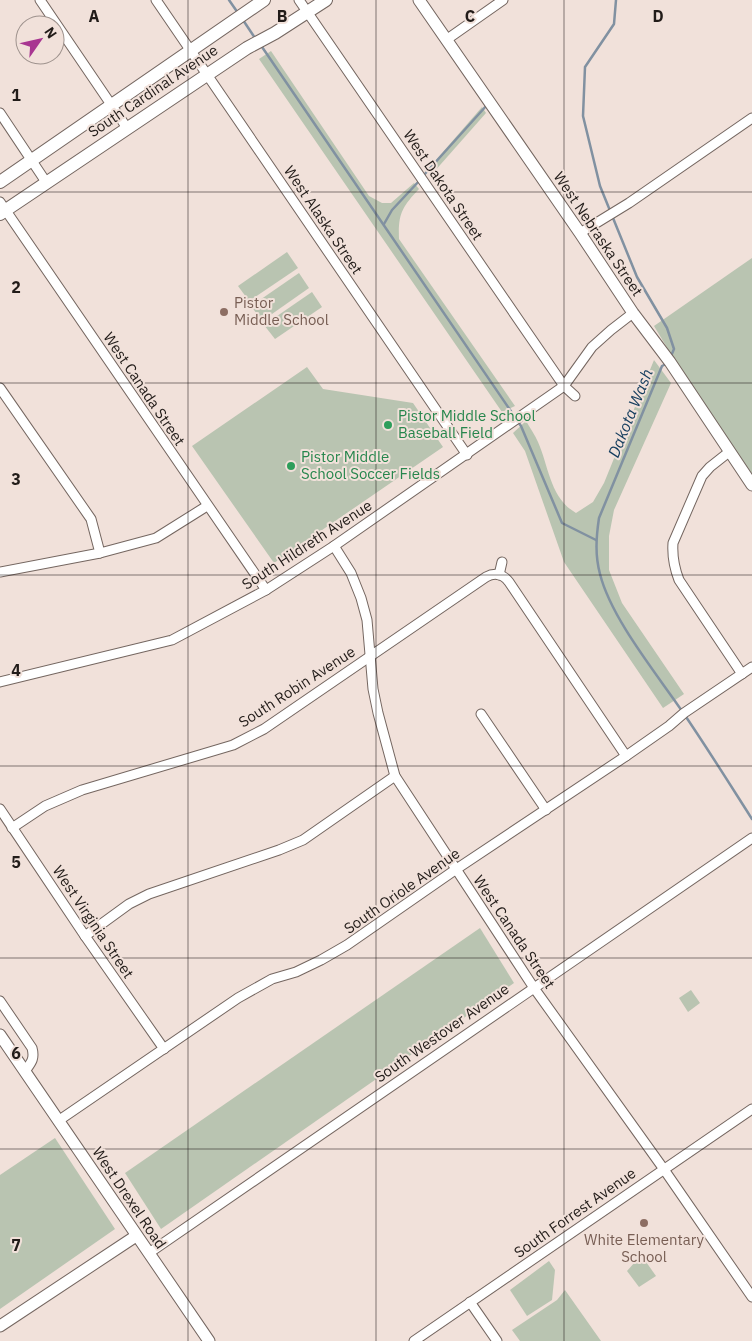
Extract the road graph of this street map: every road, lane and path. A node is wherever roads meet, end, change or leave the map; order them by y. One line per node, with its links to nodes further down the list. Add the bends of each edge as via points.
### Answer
1 (40, 0): 12 (street)
2 (156, 0): 10 (street, West Alaska Street)
3 (264, 0): 10 (main road, South Cardinal Avenue)
4 (299, 0): 8 (street, West Dakota Street)
5 (326, 0): 8 (main road, South Cardinal Avenue)
6 (419, 0): 9 (street, West Nebraska Street)
7 (503, 0): 9 (street)
8 (308, 13): 11 (main road, South Cardinal Avenue); 22 (street, West Dakota Street)
9 (446, 40): 20 (street, West Nebraska Street)
10 (189, 50): 11 (street, West Alaska Street); 12 (main road, South Cardinal Avenue)
11 (206, 75): 15 (main road, South Cardinal Avenue); 26 (street, West Alaska Street)
12 (111, 105): 15 (street); 16 (main road, South Cardinal Avenue)
13 (0, 113): 16 (street)
14 (752, 118): 20 (street)
15 (126, 128): 18 (main road, South Cardinal Avenue)
16 (31, 160): 17 (main road, South Cardinal Avenue); 18 (street)
17 (0, 182)
18 (46, 182): 19 (main road, South Cardinal Avenue)
19 (2, 209): 28 (street, West Canada Street)
20 (580, 233): 21 (street, West Nebraska Street)
21 (633, 313): 22 (street, South Hildreth Avenue, via 592,348); 25 (street, West Nebraska Street, via 670,362)
22 (564, 386): 24 (street, West Dakota Street); 26 (street, South Hildreth Avenue)
23 (0, 388): 30 (street, via 91,519)
24 (576, 396)
25 (729, 452): 27 (street, West Nebraska Street); 37 (street, via 702,476 673,543 672,554 679,580)
26 (467, 455): 29 (street, South Hildreth Avenue)
27 (752, 484)
28 (207, 506): 30 (street, via 156,538); 34 (street, West Canada Street)
29 (334, 546): 34 (street, South Hildreth Avenue); 35 (street, West Canada Street, via 357,585 367,620)
30 (100, 552): 32 (street)
31 (502, 562): 33 (street)
32 (0, 572)
33 (499, 575): 35 (street, South Robin Avenue, via 486,577); 40 (street, via 509,582)
34 (266, 590): 38 (street, South Hildreth Avenue, via 172,640)
35 (371, 655): 41 (street, West Canada Street, via 373,689); 44 (street, South Robin Avenue, via 264,729 233,745 82,790 45,806)
36 (752, 667): 37 (street, South Oriole Avenue)
37 (742, 674): 40 (street, South Oriole Avenue)
38 (0, 682)
39 (481, 714): 43 (street)
40 (626, 756): 43 (street, South Oriole Avenue)
41 (395, 776): 46 (street, West Canada Street); 47 (street, via 303,840 149,894 129,904)
42 (0, 809): 44 (street, West Virginia Street)
43 (546, 810): 46 (street, South Oriole Avenue)
44 (12, 828): 47 (street, West Virginia Street)
45 (752, 838): 48 (street, South Westover Avenue)
46 (456, 870): 48 (street, West Canada Street); 51 (street, South Oriole Avenue, via 347,945 238,998)
47 (85, 936): 51 (street, West Virginia Street)
48 (534, 988): 55 (street, West Canada Street); 57 (street, South Westover Avenue)
49 (0, 1001): 52 (street, via 32,1048 34,1056)
50 (0, 1035): 52 (street, West Drexel Road)
51 (164, 1049): 54 (street, South Oriole Avenue)
52 (25, 1071): 54 (street, West Drexel Road)
53 (752, 1109): 55 (street, South Forrest Avenue)
54 (58, 1121): 56 (street, West Drexel Road)
55 (663, 1168): 58 (street, West Canada Street); 59 (street, South Forrest Avenue)
56 (136, 1236): 57 (street, West Drexel Road); 60 (street)
57 (149, 1253): 61 (street, West Drexel Road)
58 (752, 1297)
59 (470, 1302): 62 (street, South Forrest Avenue); 63 (street)
60 (0, 1326)
61 (209, 1341)
62 (414, 1341)
63 (497, 1341)

